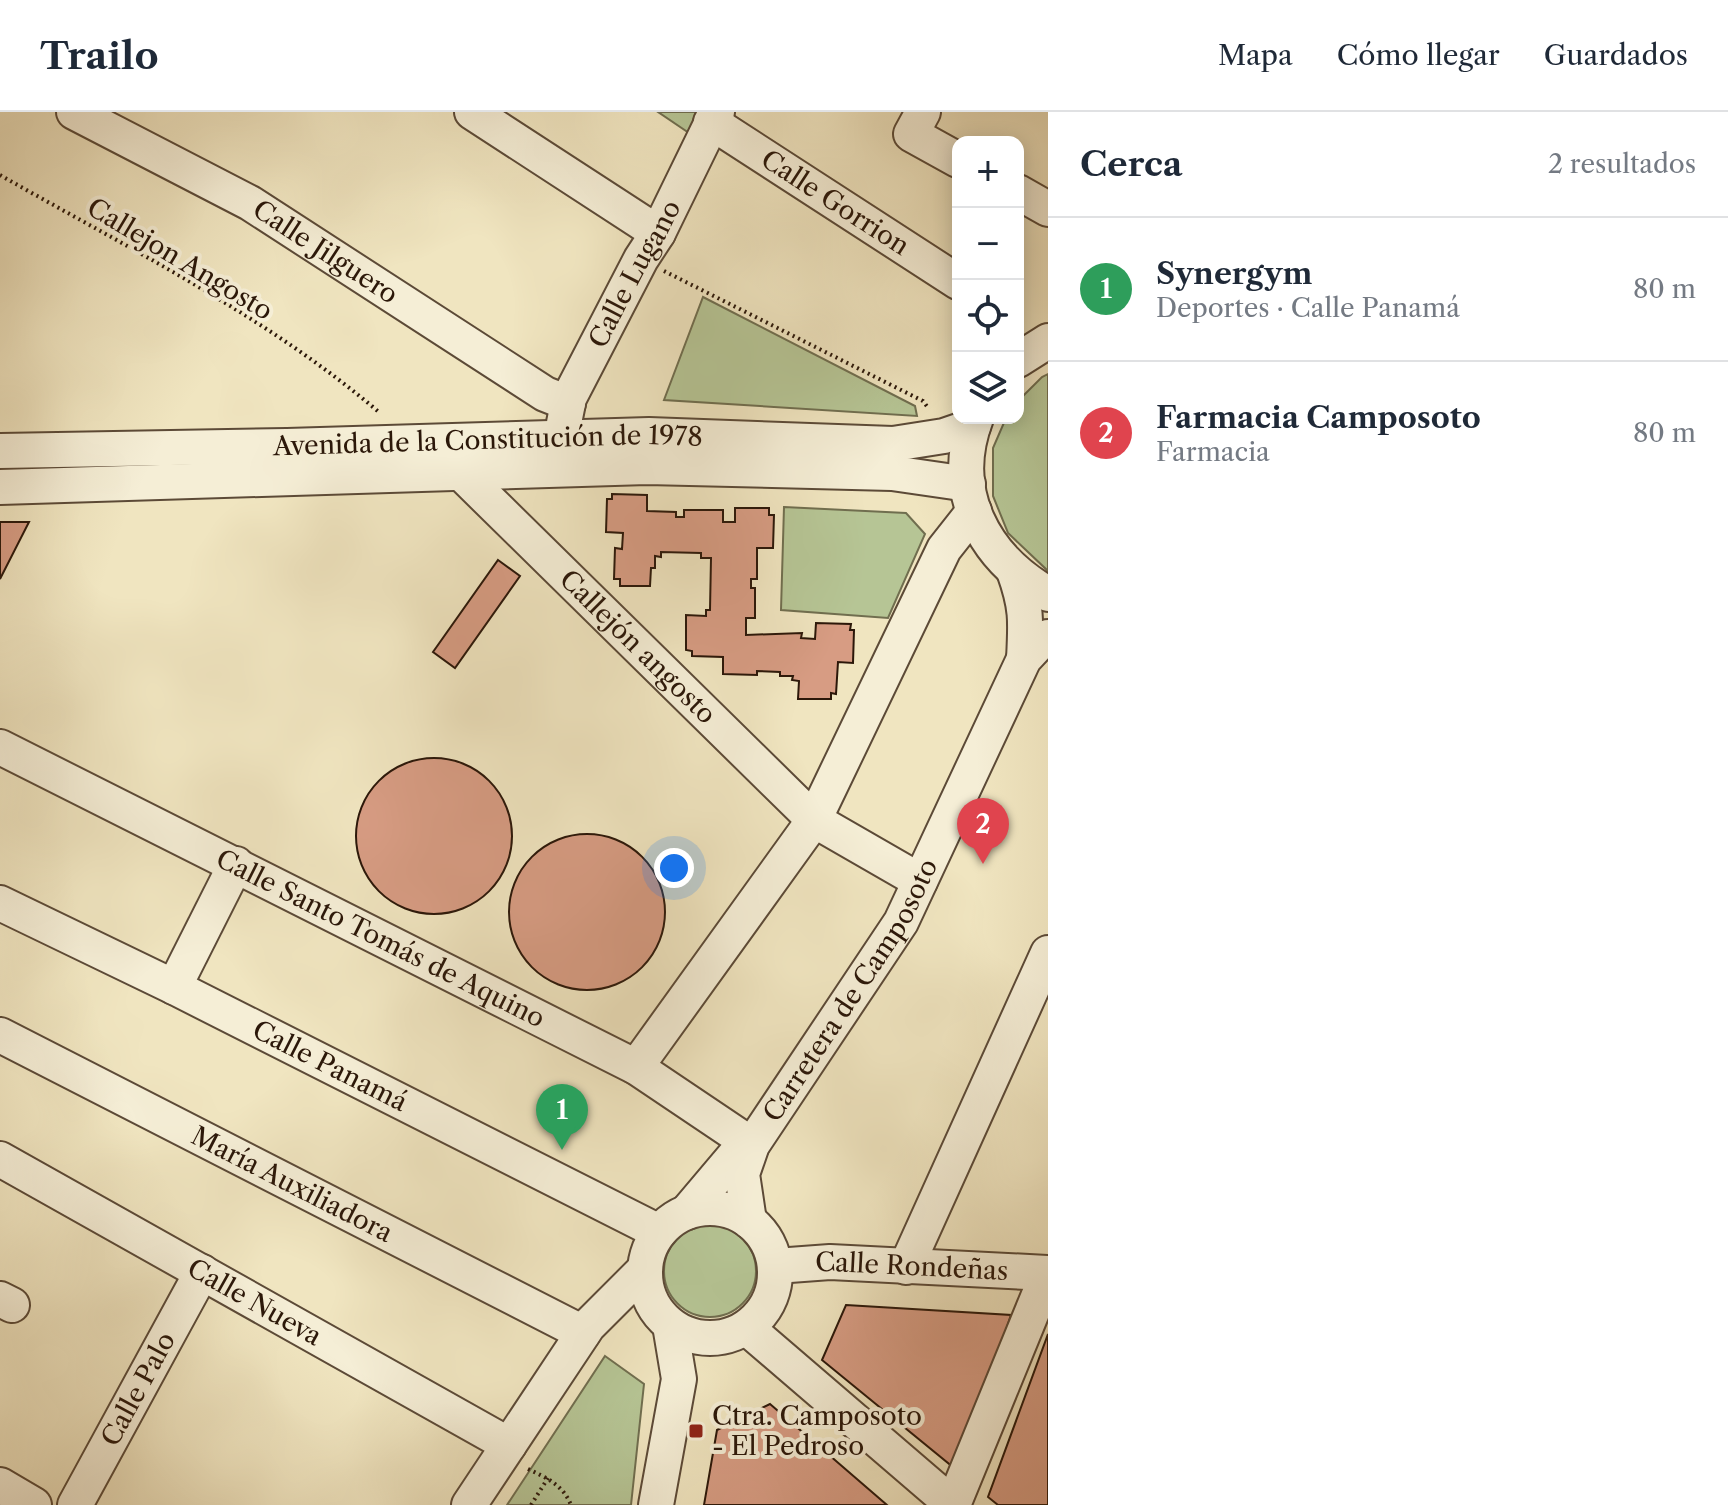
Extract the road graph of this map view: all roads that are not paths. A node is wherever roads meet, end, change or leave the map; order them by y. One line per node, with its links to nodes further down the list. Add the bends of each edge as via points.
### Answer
1 (74, 112): 10 (street, Calle Jilguero, via 250,203 545,394)
2 (472, 112): 8 (street)
3 (923, 112): 5 (street, via 911,134)
4 (714, 117): 8 (street, Calle Lugano); 9 (street, Calle Gorrion)
5 (952, 157)
6 (1024, 195): 7 (street)
7 (1048, 209)
8 (649, 246): 10 (street, Calle Lugano)
9 (955, 280)
10 (568, 403): 12 (street, Calle Lugano)
11 (964, 426): 12 (street, Avenida de la Constitución de 1978, via 893,444 649,435); 16 (street)
12 (562, 438): 13 (street, Avenida de la Constitución de 1978)
13 (0, 451)
14 (461, 473): 15 (street, Avenida de la Constitución de 1978); 16 (street, Avenida de la Constitución de 1978, via 647,467 892,473); 21 (street, Callejón angosto)
15 (0, 487)
16 (971, 497): 17 (street, via 986,538); 21 (street)
17 (1014, 571): 18 (street); 19 (street, Carretera de Camposoto)
18 (1048, 594)
19 (1036, 648): 23 (street, Carretera de Camposoto)
20 (0, 747): 22 (street, Calle Santo Tomás de Aquino)
21 (814, 820): 23 (street, Callejón angosto); 28 (street)
22 (236, 864): 26 (street); 28 (street, Calle Santo Tomás de Aquino)
23 (920, 881): 29 (street, Carretera de Camposoto, via 901,922)
24 (0, 903): 26 (street, Calle Panamá)
25 (1048, 953): 35 (street)
26 (174, 987): 33 (street, Calle Panamá)
27 (0, 1035): 41 (street, María Auxiliadora)
28 (636, 1067): 29 (street, Calle Santo Tomás de Aquino)
29 (752, 1145): 31 (street, Carretera de Camposoto, via 736,1154); 32 (street, Carretera de Camposoto, via 742,1174)
30 (0, 1159): 38 (street, Calle Nueva)
31 (687, 1212): 32 (street, via 721,1209); 33 (street)
32 (749, 1221): 34 (street, via 770,1246)
33 (659, 1232): 37 (street)
34 (776, 1266): 35 (street, Calle Rondeñas, via 830,1262); 40 (street, via 770,1301)
35 (906, 1267): 36 (street, Calle Rondeñas)
36 (1045, 1267): 50 (street)
37 (645, 1269): 39 (street, via 655,1308); 41 (street)
38 (202, 1272): 44 (street, Calle Nueva); 47 (street, Calle Palo)
39 (670, 1325): 42 (street); 43 (street)
40 (747, 1328): 42 (street); 50 (street)
41 (583, 1333): 44 (street)
42 (709, 1339): 43 (street)
43 (679, 1379): 49 (street)
44 (505, 1450): 48 (street)
45 (0, 1485): 46 (street)
46 (34, 1505)
47 (75, 1505)
48 (469, 1505)
49 (656, 1505)
50 (953, 1505)

